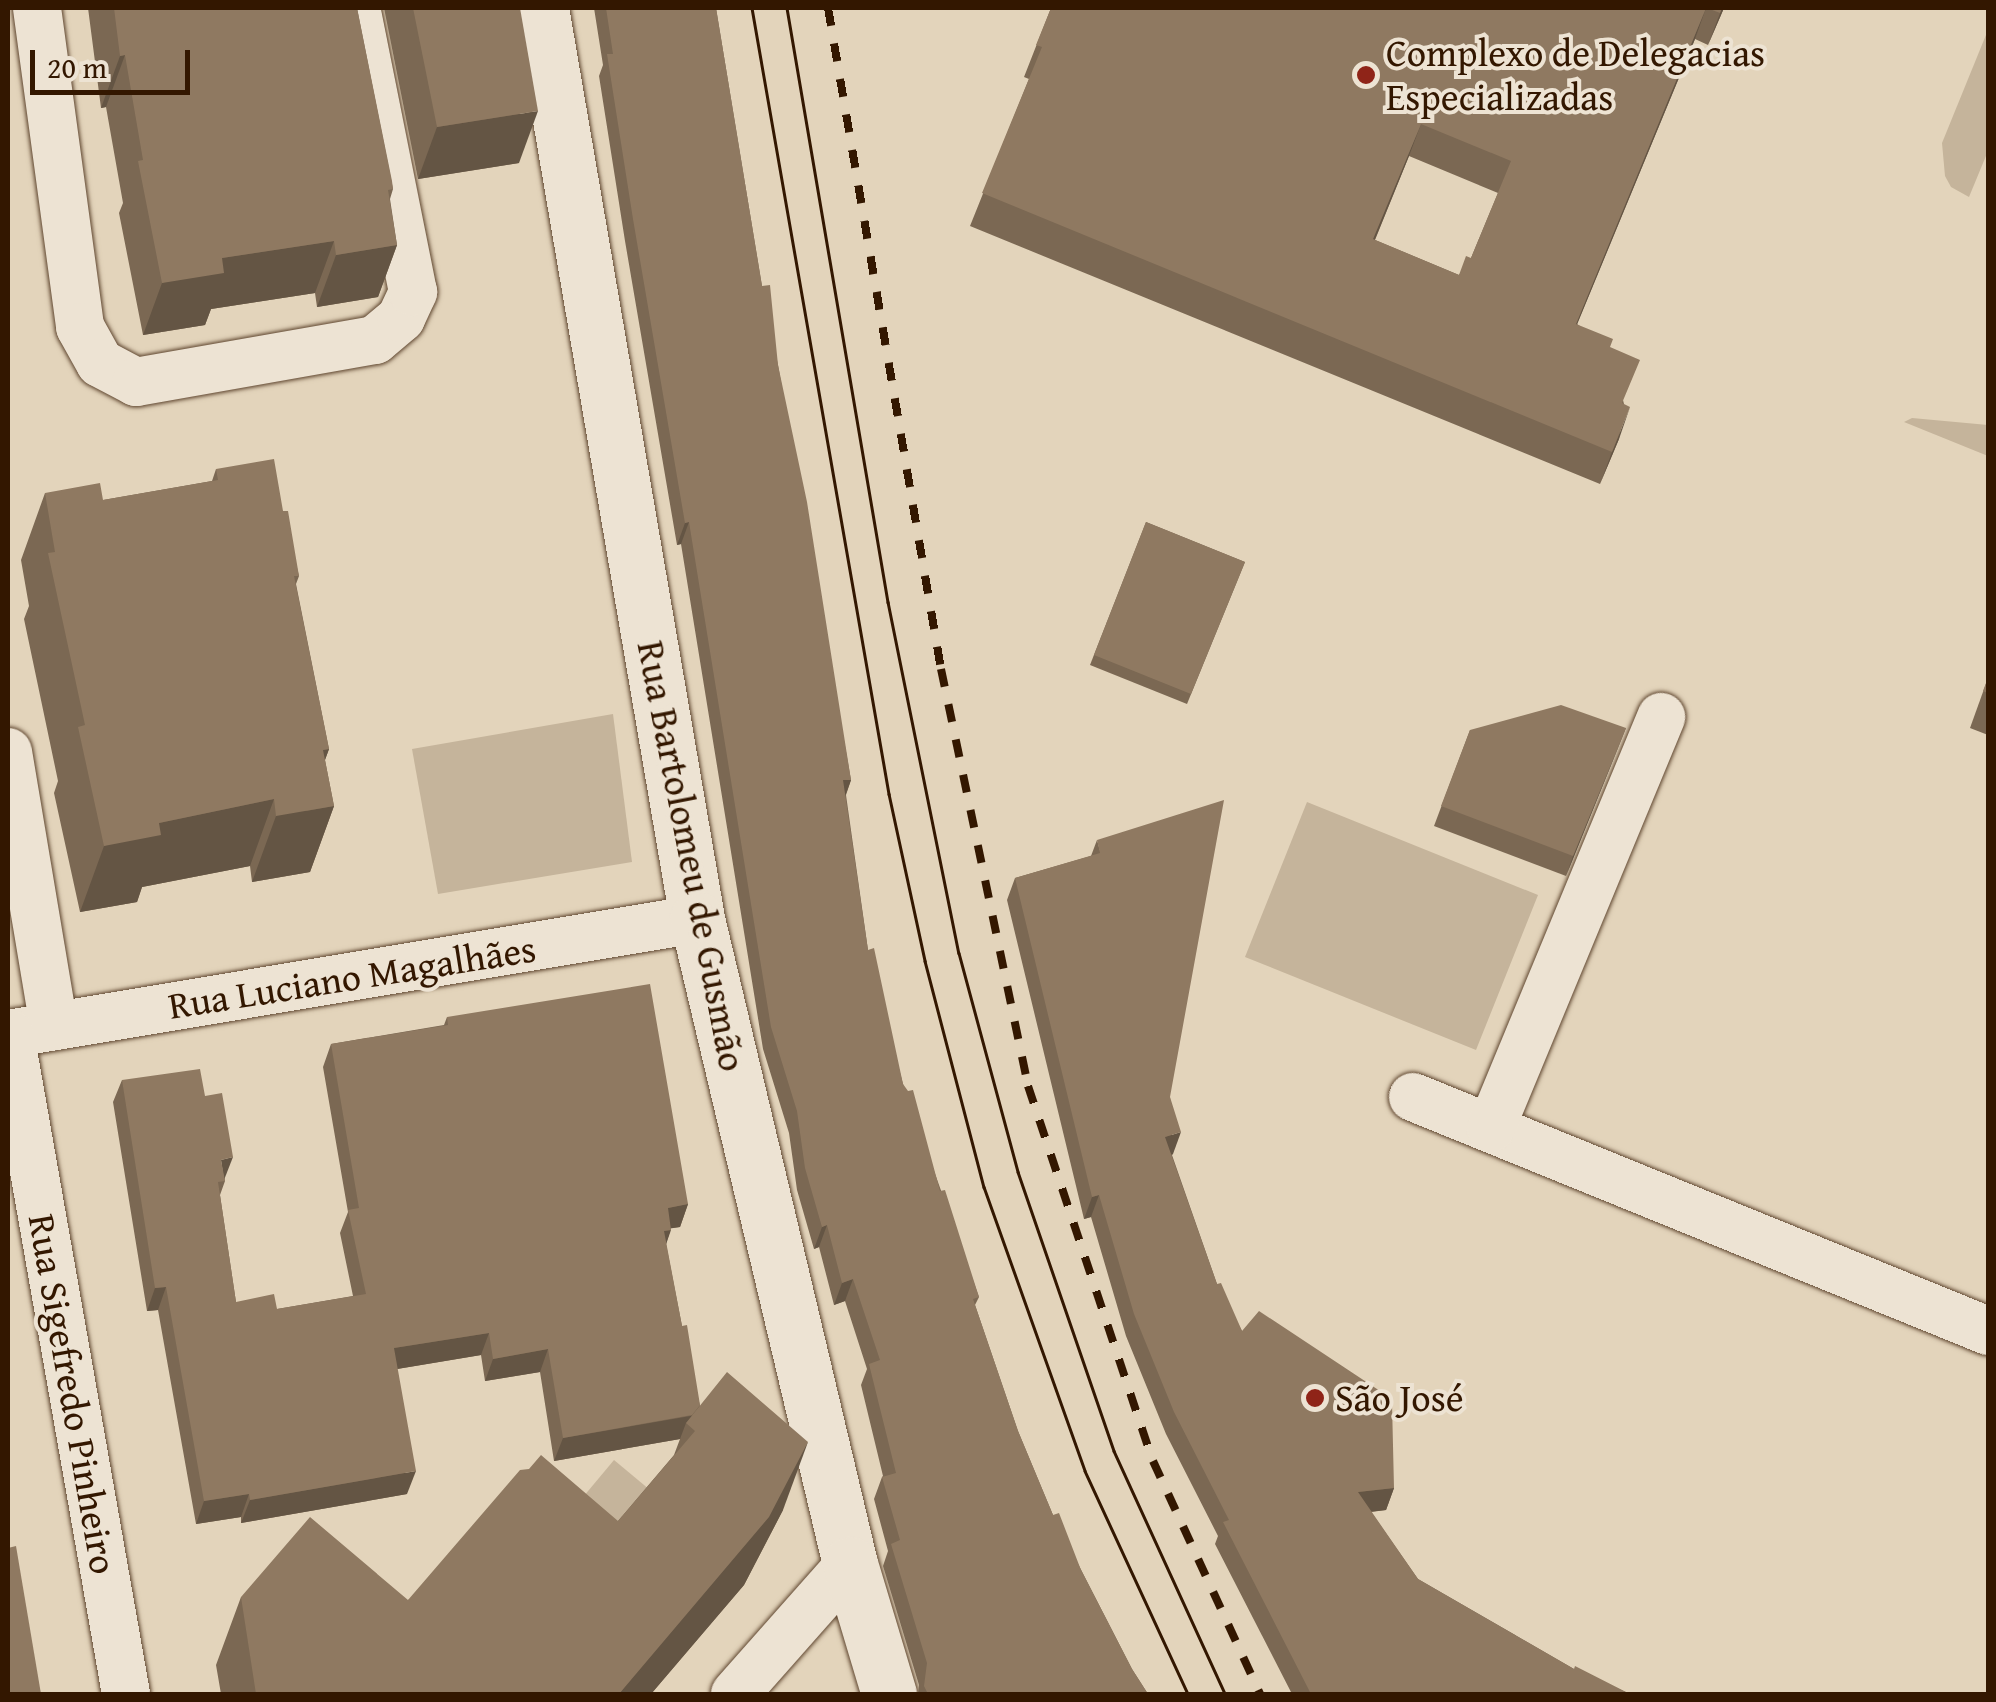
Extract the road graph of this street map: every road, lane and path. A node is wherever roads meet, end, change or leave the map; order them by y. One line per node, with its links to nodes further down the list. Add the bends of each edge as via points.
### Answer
1 (37, 8): 2 (street, via 80,327 100,364 136,382 374,340 401,318 413,292)
2 (356, 8)
3 (542, 8): 6 (street, Rua Bartolomeu de Gusmão)
4 (1661, 717): 9 (street)
5 (8, 752): 7 (street, Rua Sigefredo Pinheiro)
6 (697, 919): 7 (street, Rua Luciano Magalhães); 11 (street, Rua Bartolomeu de Gusmão)
7 (24, 1032): 12 (street, Rua Sigefredo Pinheiro)
8 (1413, 1097): 9 (street)
9 (1492, 1128): 10 (street)
10 (1988, 1332)
11 (850, 1564): 13 (street); 14 (street, Rua Bartolomeu de Gusmão)
12 (126, 1694)
13 (736, 1694)
14 (889, 1694)

